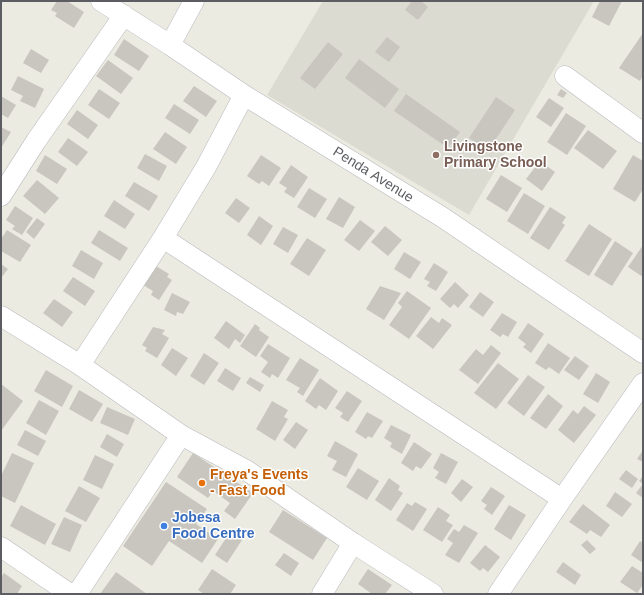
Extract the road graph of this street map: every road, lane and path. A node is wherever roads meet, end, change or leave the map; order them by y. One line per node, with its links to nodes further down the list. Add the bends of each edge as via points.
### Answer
1 (101, 1): 3 (street, Penda Avenue)
2 (194, 1): 4 (street)
3 (124, 15): 4 (street, Penda Avenue); 8 (street)
4 (170, 45): 6 (street, Penda Avenue)
5 (565, 76): 7 (street)
6 (244, 95): 9 (street, via 206,167); 11 (street, Penda Avenue, via 442,217)
7 (643, 134)
8 (1, 196)
9 (163, 238): 12 (street); 15 (street)
10 (1, 316): 12 (street)
11 (643, 353)
12 (80, 366): 14 (street)
13 (643, 384): 15 (street)
14 (181, 435): 16 (street, via 246,470); 19 (street)
15 (562, 498): 22 (street)
16 (353, 544): 20 (street); 21 (street)
17 (1, 547): 18 (street)
18 (70, 594)
19 (77, 594)
20 (322, 594)
21 (433, 594)
22 (498, 594)

